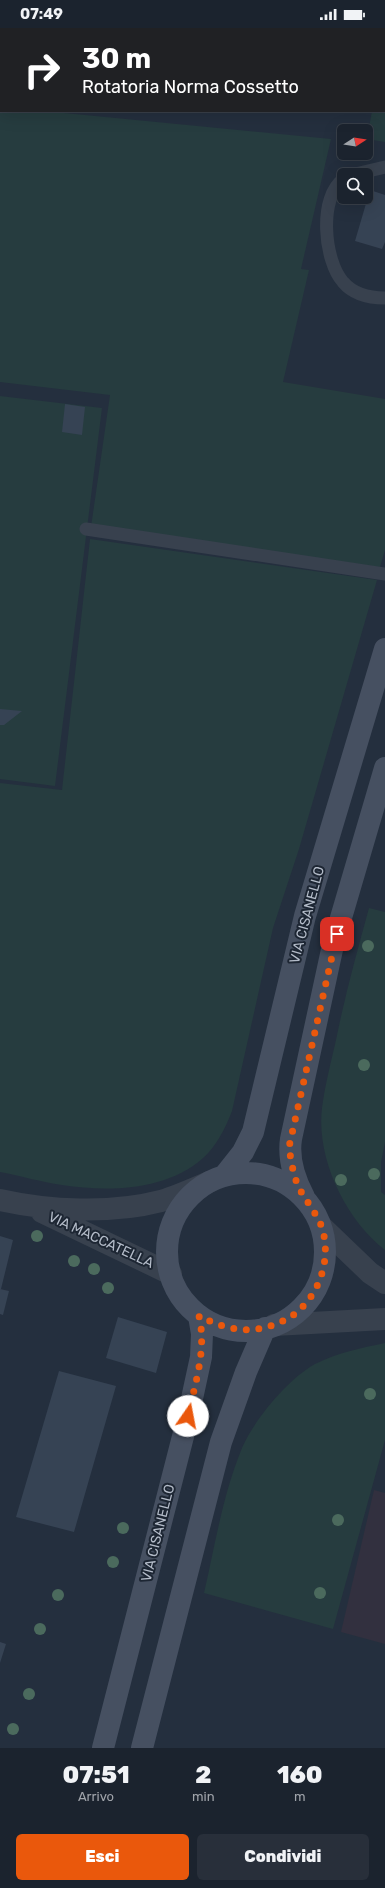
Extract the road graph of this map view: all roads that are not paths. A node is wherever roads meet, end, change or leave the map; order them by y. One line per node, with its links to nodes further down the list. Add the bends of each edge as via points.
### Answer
1 (385, 168): 2 (lane)
2 (373, 170)
3 (337, 187): 4 (lane, via 325,227 334,266 342,282 355,292 366,297)
4 (385, 298)
5 (86, 529): 6 (lane)
6 (385, 574)
7 (385, 649): 9 (main road, VIA CISANELLO, via 305,916 253,1132 243,1152)
8 (385, 768): 10 (main road, via 333,945 290,1139 295,1179)
9 (217, 1179): 10 (main road, via 249,1173 268,1176 286,1183); 12 (street, VIA MACCATELLA, via 162,1201 147,1204 85,1209); 14 (main road, VIA CISANELLO, via 188,1199 174,1221 168,1249)
10 (306, 1199): 13 (main road)
11 (0, 1200): 12 (street, VIA MACCATELLA)
12 (32, 1207): 14 (street, VIA MACCATELLA)
13 (321, 1226): 15 (street, via 364,1268); 18 (main road, via 325,1252 324,1266 315,1291 303,1307 287,1320)
14 (171, 1274): 16 (main road, VIA CISANELLO, via 179,1293)
15 (385, 1283)
16 (199, 1316): 18 (main road, via 226,1328 252,1330); 19 (main road, VIA CISANELLO, via 202,1334 201,1358)
17 (385, 1319): 18 (street)
18 (270, 1327): 20 (main road, via 246,1372 221,1442)
19 (103, 1748)
20 (142, 1748)

